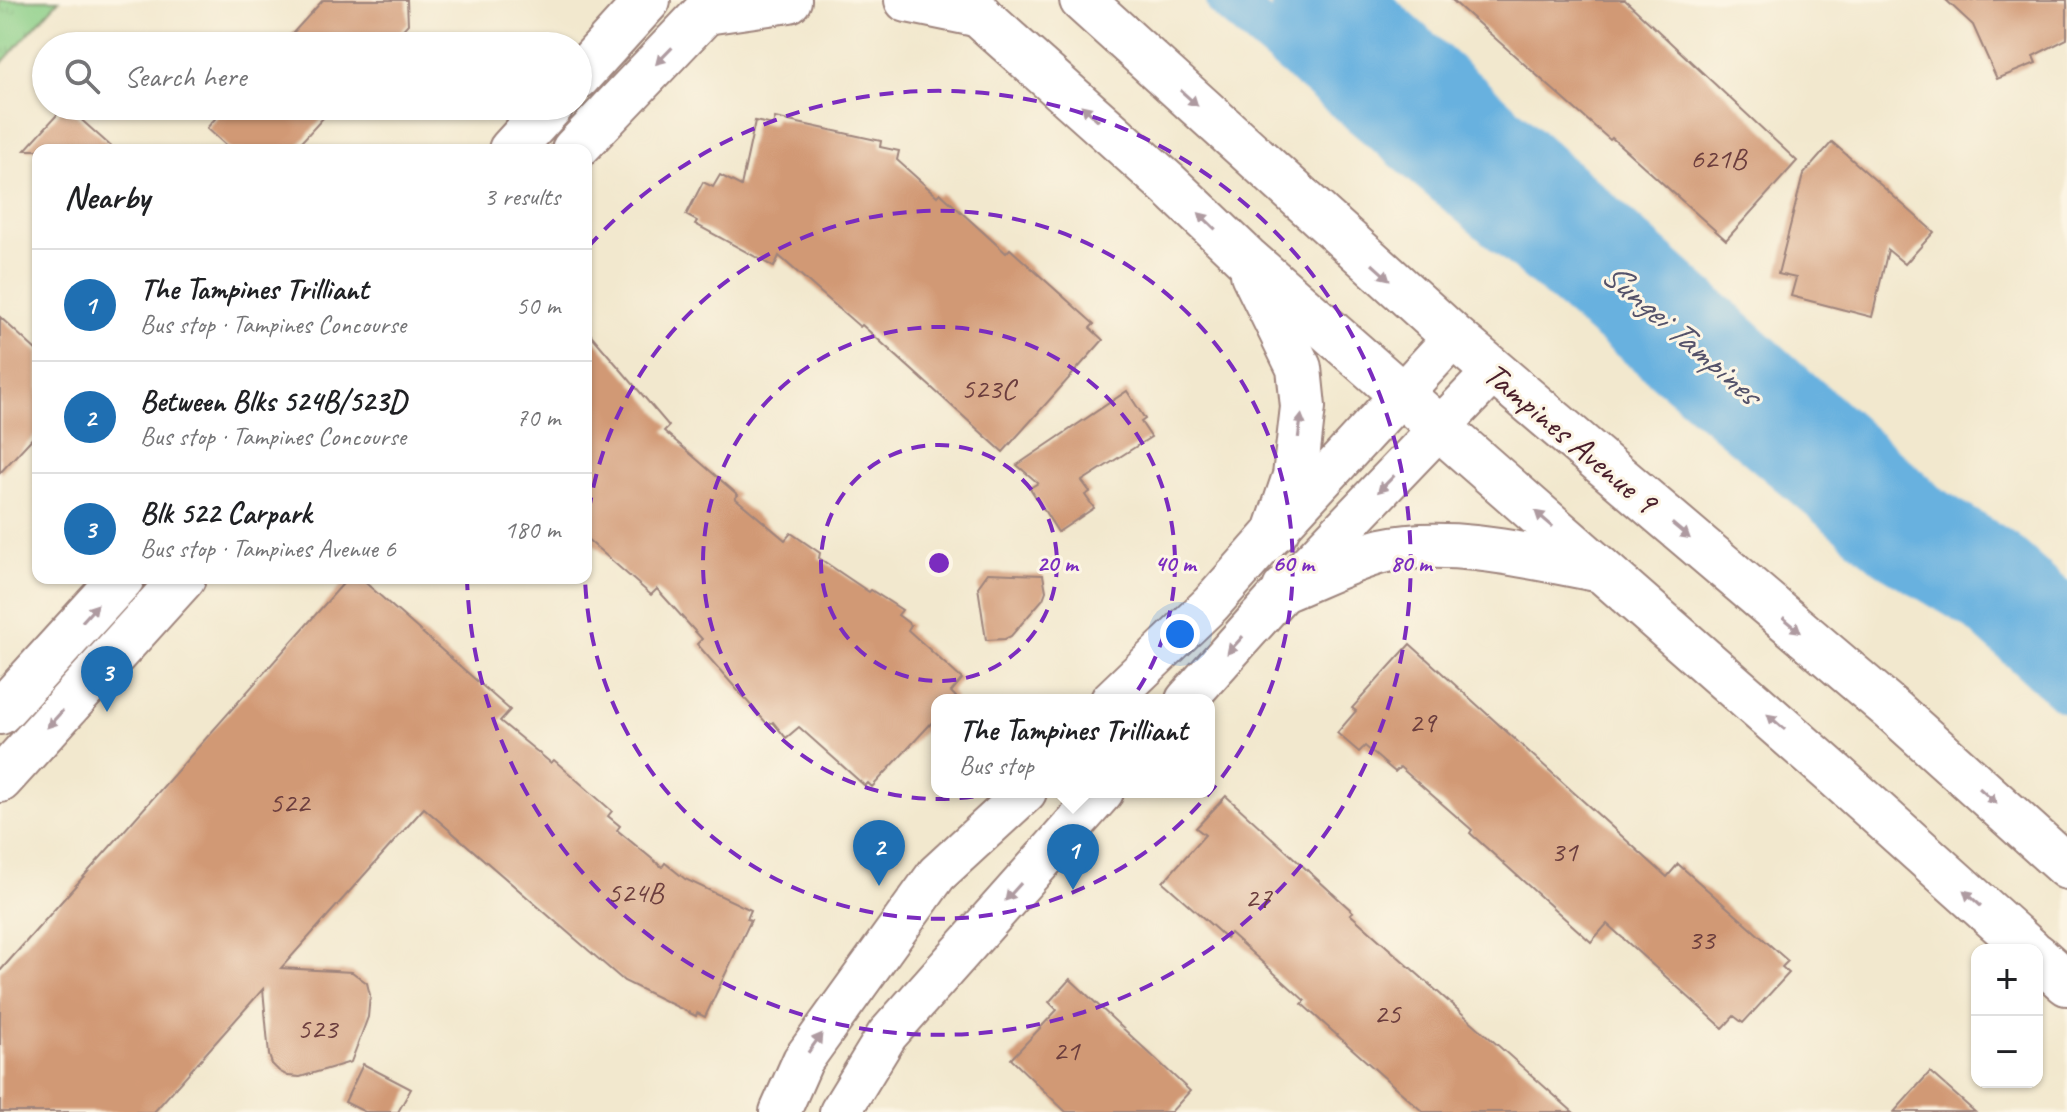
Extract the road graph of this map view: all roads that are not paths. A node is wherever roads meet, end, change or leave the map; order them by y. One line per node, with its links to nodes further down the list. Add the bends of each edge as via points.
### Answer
1 (648, 0): 7 (main road)
2 (789, 0): 5 (main road)
3 (907, 0): 6 (main road)
4 (1082, 0): 12 (main road, Tampines Avenue 9, one-way to 12)
5 (712, 6): 10 (main road, one-way to 10)
6 (971, 7): 11 (main road, one-way to 6)
7 (592, 62)
8 (538, 120): 9 (main road)
9 (516, 144)
10 (580, 144)
11 (1246, 258): 14 (main road); 16 (main road, one-way to 11, via 1295,476 1303,407 1299,368)
12 (1454, 337): 13 (main road, Tampines Avenue 9); 14 (street)
13 (1494, 371): 15 (street); 27 (main road, Tampines Avenue 9, one-way to 27, via 1896,713)
14 (1402, 394): 15 (main road); 16 (street)
15 (1440, 427): 17 (main road, one-way to 15); 20 (street, one-way to 20)
16 (1277, 529): 21 (street, via 1211,604)
17 (1603, 570): 20 (main road, via 1436,545 1382,552); 28 (main road, one-way to 17)
18 (117, 584): 23 (main road, one-way to 18)
19 (178, 584): 24 (main road, one-way to 24)
20 (1285, 589): 22 (street, one-way to 22)
21 (1117, 694)
22 (1191, 694)
23 (0, 712)
24 (0, 780)
25 (1019, 798): 31 (street, one-way to 25, via 803,1060 937,874)
26 (1098, 798): 32 (street, one-way to 32, via 887,1035)
27 (2067, 867)
28 (2023, 944)
29 (2043, 961): 30 (main road)
30 (2067, 983)
31 (780, 1112)
32 (840, 1112)

